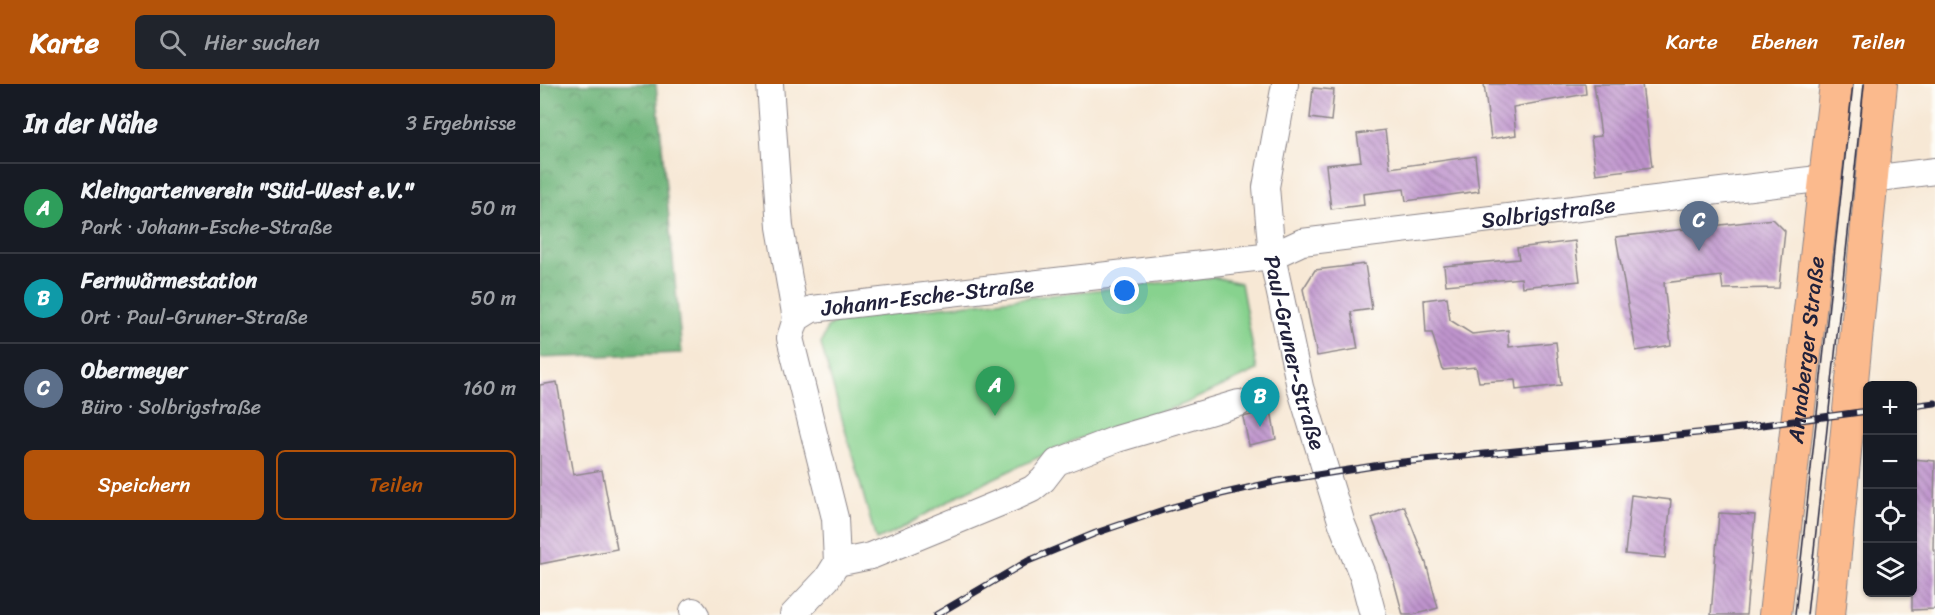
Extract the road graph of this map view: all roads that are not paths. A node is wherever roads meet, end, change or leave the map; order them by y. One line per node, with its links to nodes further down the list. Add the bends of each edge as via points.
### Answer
1 (770, 84): 9 (street, via 780,227)
2 (1285, 84): 8 (street, Paul-Gruner-Straße, via 1266,187)
3 (1836, 84): 6 (main road, Annaberger Straße)
4 (1881, 84): 7 (main road, Annaberger Straße)
5 (1935, 171): 7 (street)
6 (1826, 178): 8 (street, Solbrigstraße, via 1302,242); 14 (main road, Annaberger Straße)
7 (1871, 179): 15 (main road, Annaberger Straße)
8 (1272, 256): 9 (street, Johann-Esche-Straße, via 812,309); 13 (street, Paul-Gruner-Straße, via 1300,387)
9 (796, 319): 11 (street, Johann-Esche-Straße, via 790,338 835,518)
10 (1239, 403): 11 (street, via 1117,439 1057,462 1043,480 1017,496 871,556)
11 (837, 563): 12 (street)
12 (793, 615)
13 (1373, 615)
14 (1775, 615)
15 (1829, 615)

